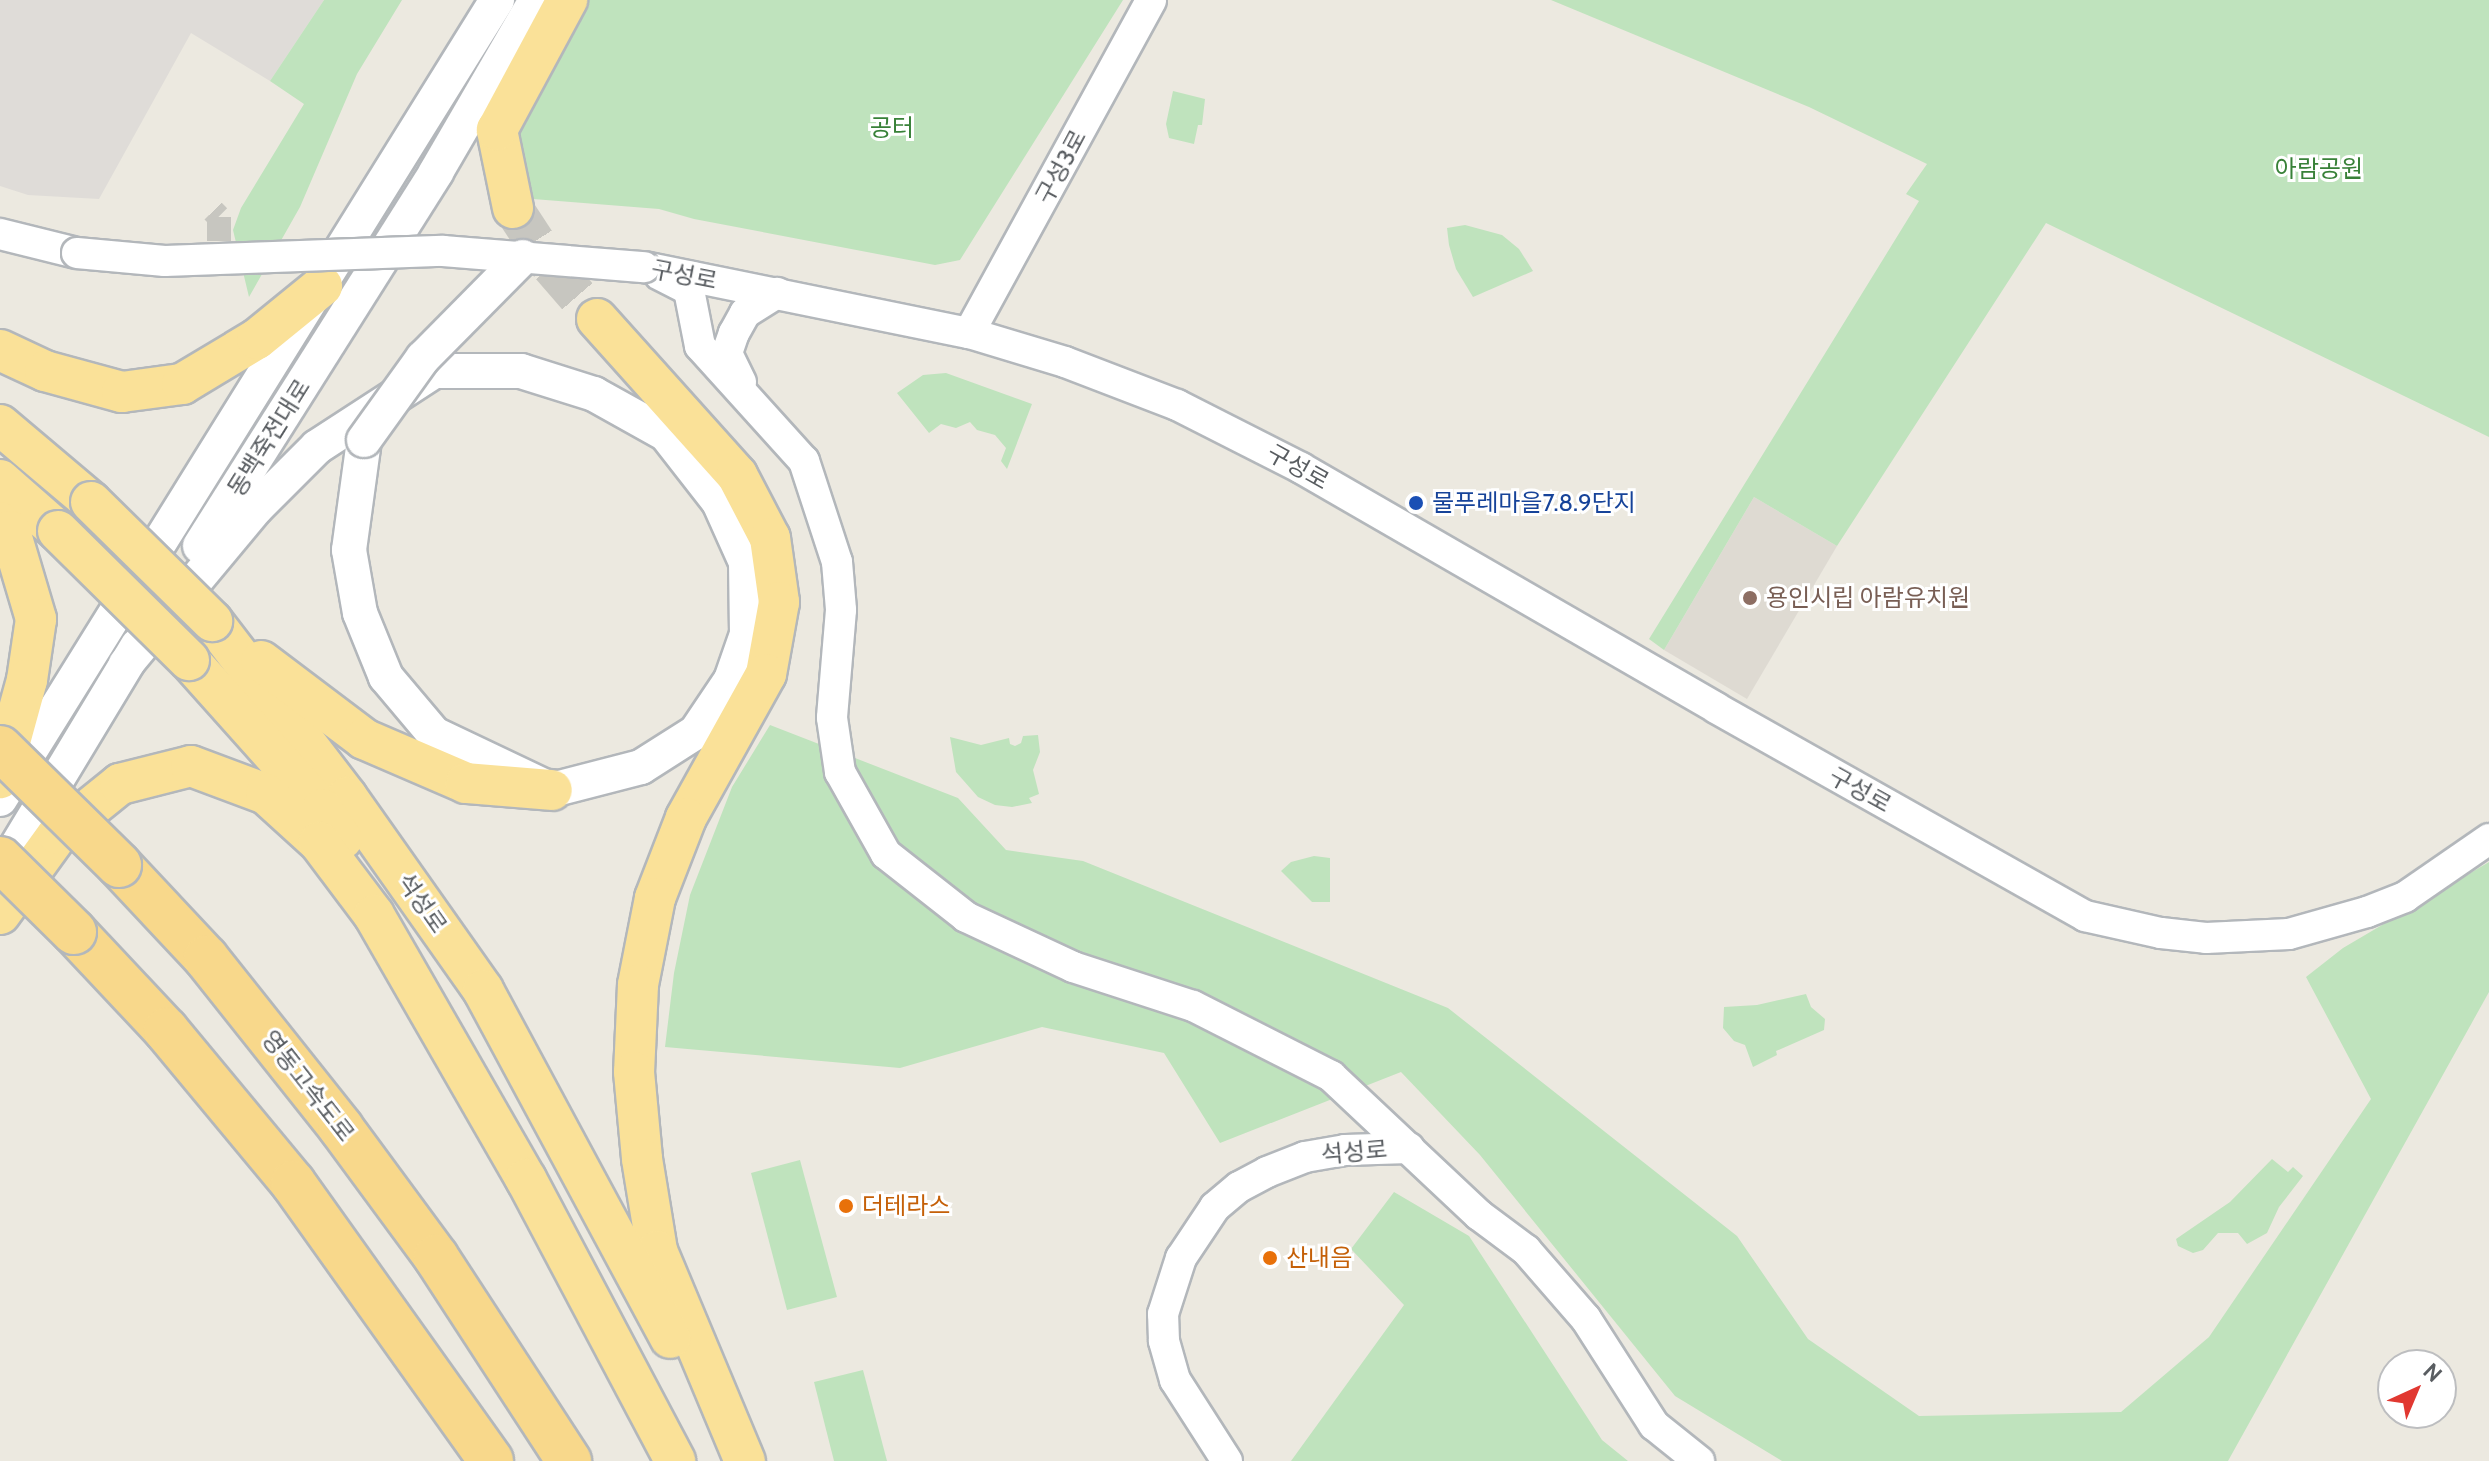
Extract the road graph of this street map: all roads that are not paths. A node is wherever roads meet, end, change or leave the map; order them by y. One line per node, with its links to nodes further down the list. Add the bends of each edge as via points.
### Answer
1 (536, 0): 6 (main road, 동백죽전대로)
2 (555, 0): 6 (main road)
3 (567, 0): 7 (highway, via 497,130)
4 (1151, 0): 14 (street, 구성3로)
5 (490, 8): 11 (main road, 동백죽전대로)
6 (489, 79): 21 (main road, 동백죽전대로, via 436,172)
7 (513, 208)
8 (0, 234): 9 (street, 구성로, bridge, via 77,253 165,261 443,251)
9 (523, 257): 10 (street, 구성로, bridge); 24 (main road, bridge, via 423,358 364,440 349,550 360,613 386,677 434,734)
10 (644, 267): 12 (street, 구성로); 16 (street, via 689,290 700,346)
11 (322, 286): 15 (highway, via 257,339 182,384 122,392 45,371); 25 (main road, 동백죽전대로)
12 (777, 293): 14 (street, 구성로); 16 (street, via 745,313 727,353)
13 (597, 319): 36 (highway, via 737,475 770,538 779,602 766,674 686,818 655,898 638,985 634,1072 657,1251)
14 (969, 333): 26 (street, 구성로, via 1116,381 1248,439 2085,916 2206,938 2289,934 2405,897)
15 (0, 350)
16 (749, 398): 30 (street, via 804,461 837,562 841,610 832,718 840,772 886,854 966,917 1073,967 1193,1006 1331,1076)
17 (0, 425): 20 (highway, 석성로, bridge, via 91,502)
18 (0, 480): 34 (highway, 석성로, bridge, via 189,660 322,809 452,1002 570,1203)
19 (0, 522): 23 (highway, via 10,531 36,619 27,680)
20 (212, 621): 24 (highway, via 364,739 466,783); 35 (highway, 석성로, via 347,797 483,990)
21 (126, 664): 24 (main road, via 256,508 317,447 434,371 521,371 594,394 666,434 719,502 746,562 747,634 731,680 696,732 641,767); 28 (main road, 동백죽전대로)
22 (0, 748): 33 (highway, 영동고속도로, bridge, via 206,958 436,1257)
23 (0, 778)
24 (552, 790)
25 (0, 799)
26 (2489, 839)
27 (0, 859): 32 (highway, bridge, via 166,1030 293,1183)
28 (0, 874)
29 (0, 914): 31 (highway, via 58,834 120,784 191,766 266,794 319,842 374,915 526,1179)
30 (1409, 1148): 37 (street, 석성로, via 1345,1150 1305,1157 1267,1172 1215,1207 1181,1258 1163,1314 1164,1341 1175,1380); 38 (street, 석성로, via 1479,1215 1526,1250 1586,1319 1654,1425)
31 (669, 1453)
32 (491, 1461)
33 (569, 1461)
34 (702, 1461)
35 (737, 1461)
36 (745, 1461)
37 (1227, 1461)
38 (1699, 1461)

